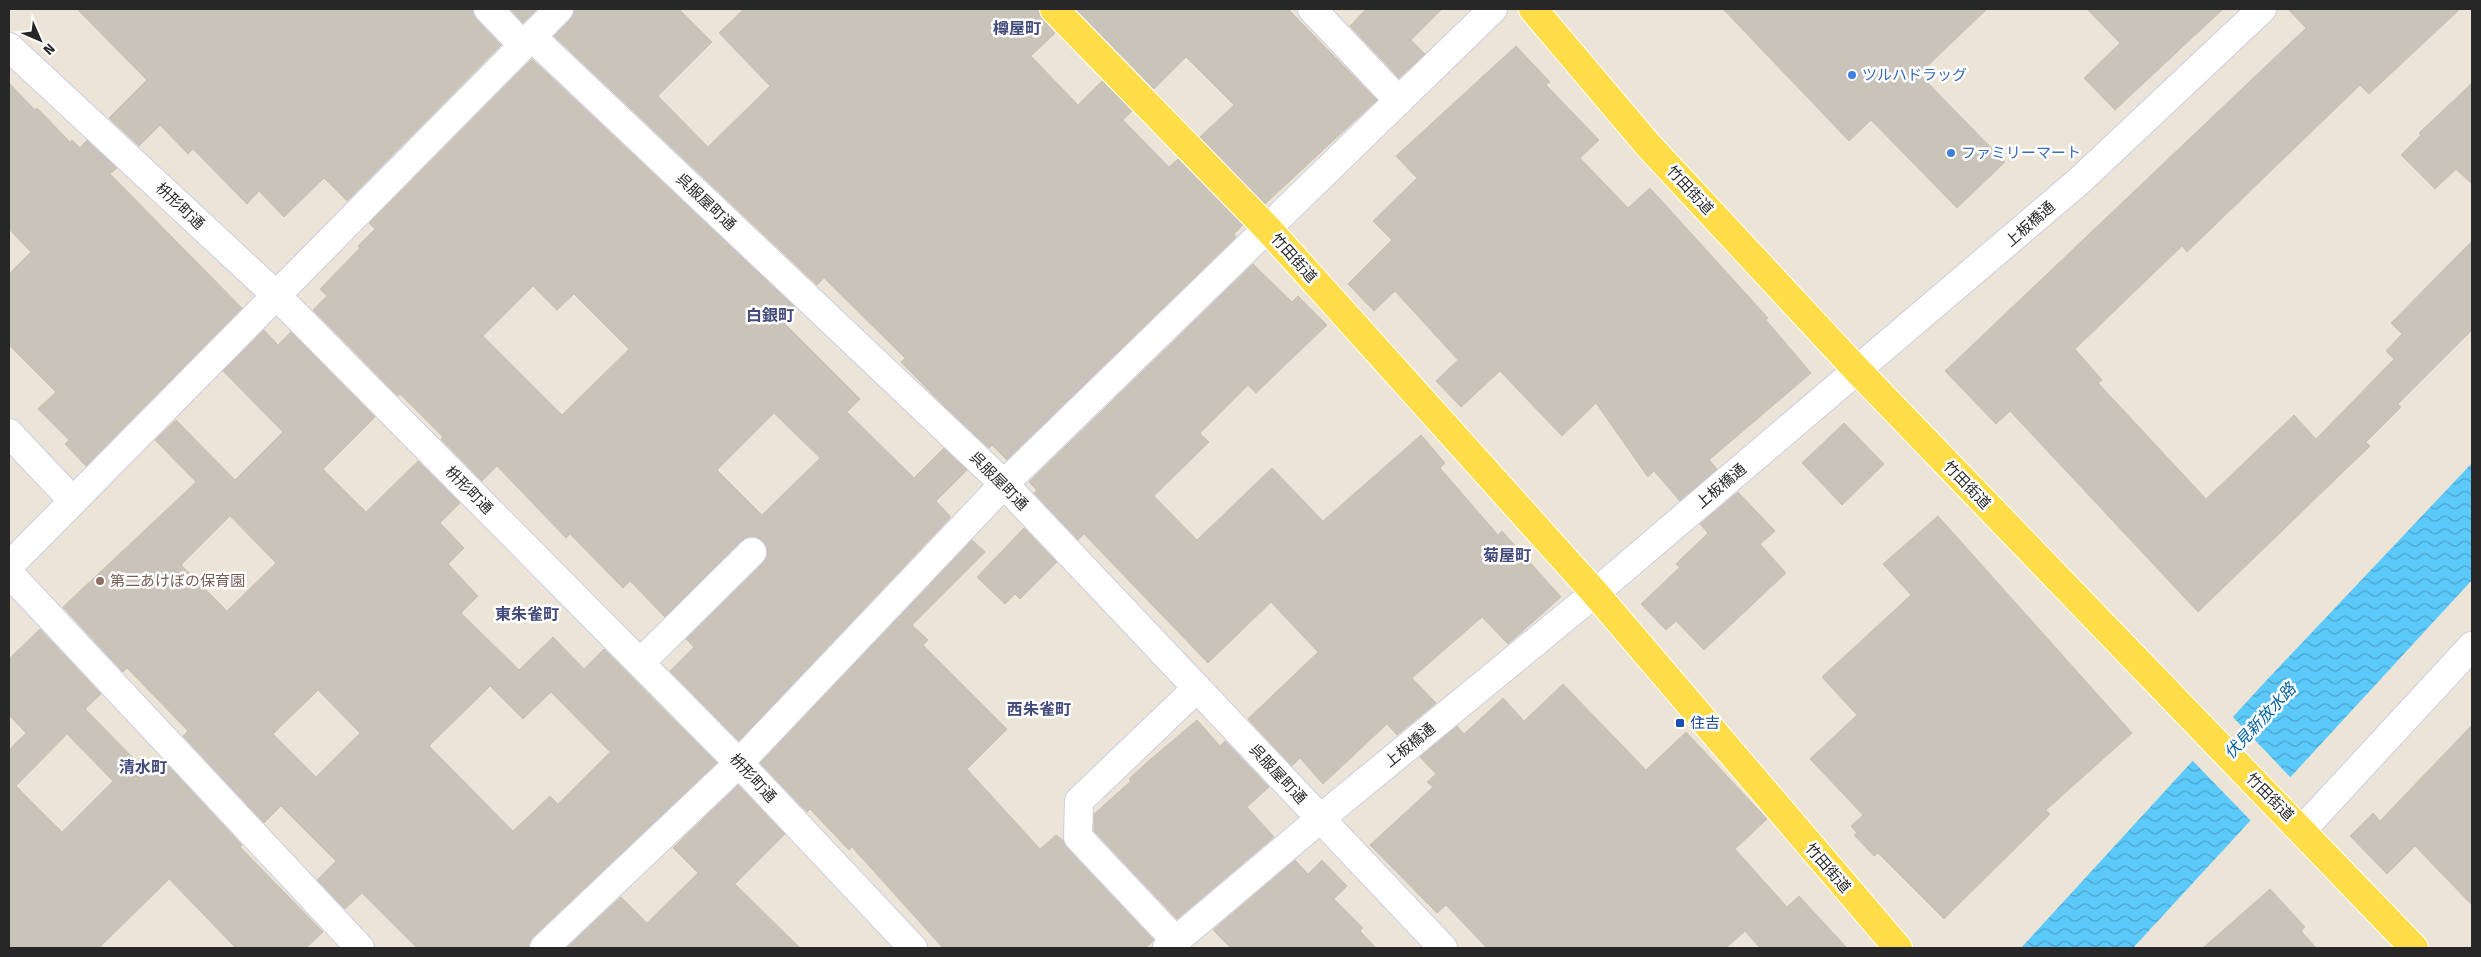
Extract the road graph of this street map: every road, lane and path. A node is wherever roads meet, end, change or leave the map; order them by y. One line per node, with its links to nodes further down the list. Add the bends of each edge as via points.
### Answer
1 (488, 9): 8 (street, 呉服屋町通)
2 (559, 9): 8 (street)
3 (1054, 9): 11 (main road, 竹田街道)
4 (1493, 9): 10 (street)
5 (1533, 9): 13 (main road, 竹田街道, via 1648,145)
6 (2262, 9): 13 (street, 上板橋通, via 2078,182)
7 (1325, 13): 10 (street)
8 (527, 40): 12 (street); 15 (street, 呉服屋町通)
9 (9, 47): 12 (street, 枡形町通)
10 (1399, 101): 11 (street)
11 (1268, 229): 15 (street); 20 (main road, 竹田街道)
12 (277, 296): 16 (street); 22 (street, 枡形町通)
13 (1857, 370): 20 (street, 上板橋通); 26 (main road, 竹田街道)
14 (9, 433): 16 (street)
15 (1004, 484): 23 (street, 呉服屋町通); 24 (street)
16 (73, 502): 18 (street)
17 (752, 552): 22 (street)
18 (9, 566)
19 (9, 573): 28 (street)
20 (1595, 593): 25 (street, 上板橋通); 32 (main road, 竹田街道)
21 (2472, 646): 26 (street)
22 (640, 662): 24 (street, 枡形町通)
23 (1197, 688): 25 (street, 呉服屋町通); 27 (street, via 1079,801 1078,837)
24 (739, 763): 29 (street); 30 (street, 枡形町通)
25 (1320, 818): 27 (street, 上板橋通); 31 (street, 呉服屋町通)
26 (2302, 830): 33 (main road, 竹田街道)
27 (1171, 944)
28 (360, 948)
29 (544, 948)
30 (913, 948)
31 (1443, 948)
32 (1898, 948)
33 (2414, 948)

